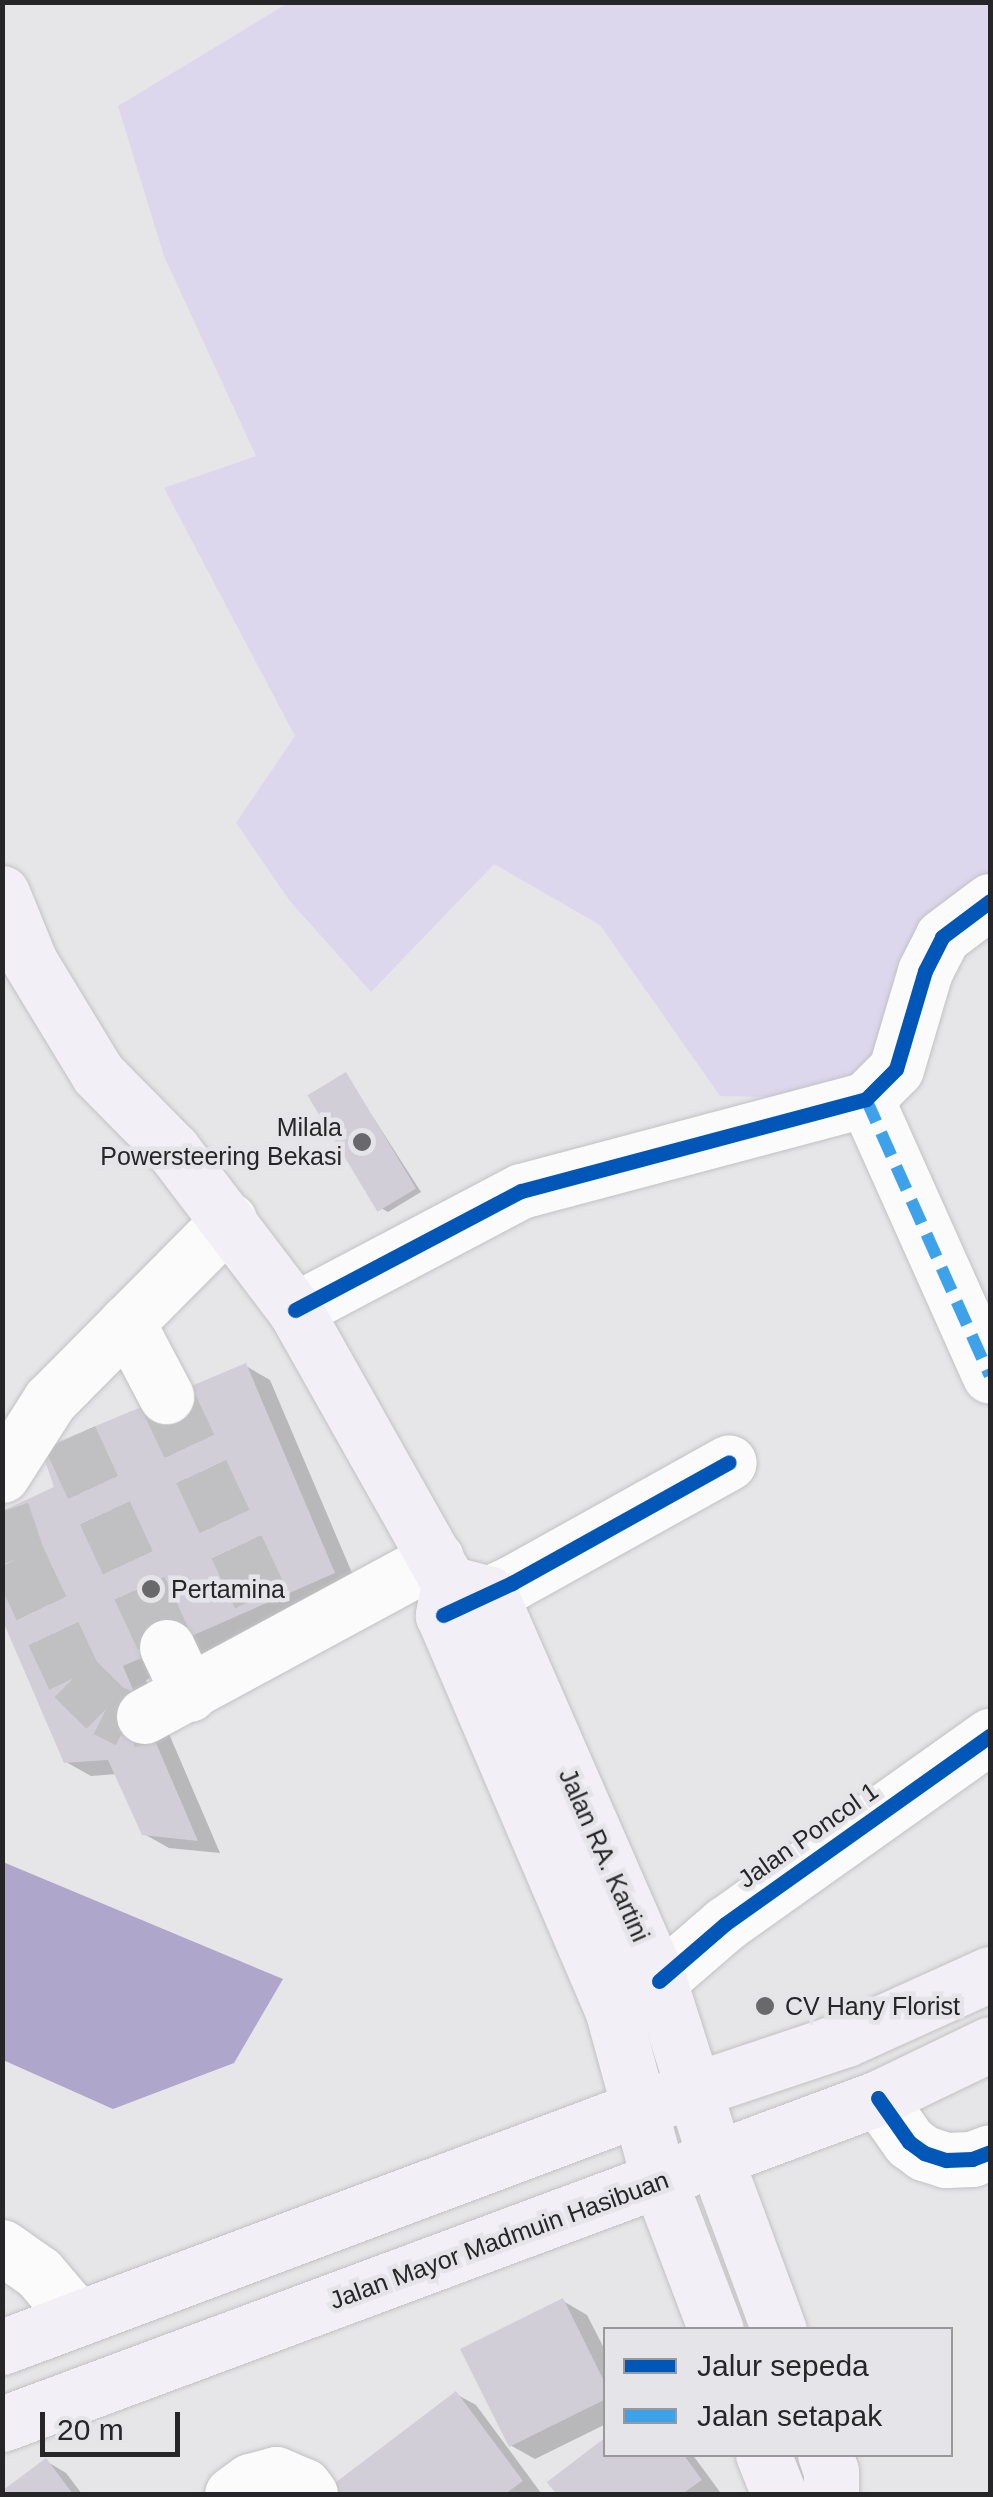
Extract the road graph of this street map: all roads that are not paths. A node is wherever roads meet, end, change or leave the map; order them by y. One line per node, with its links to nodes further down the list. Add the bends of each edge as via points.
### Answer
1 (2, 893): 4 (main road, Jalan RA. Kartini, via 30,962 98,1074 173,1150)
2 (990, 902): 3 (street, via 942,937 896,1069)
3 (866, 1099): 5 (street, via 521,1191); 7 (street)
4 (229, 1220): 5 (main road, Jalan RA. Kartini); 6 (street)
5 (295, 1310): 11 (main road, Jalan RA. Kartini)
6 (127, 1322): 8 (street); 10 (street, via 60,1418)
7 (990, 1376)
8 (166, 1396)
9 (729, 1462): 11 (street)
10 (2, 1475)
11 (455, 1587): 12 (street, via 272,1624); 15 (main road, Jalan RA. Kartini); 19 (main road, Jalan RA. Kartini, via 612,2009)
12 (167, 1686)
13 (990, 1736): 15 (street, Jalan Poncol 1, via 725,1924)
14 (990, 1974): 17 (main road, via 846,2040)
15 (659, 1981): 17 (main road, Jalan RA. Kartini)
16 (990, 2044): 18 (main road, Jalan Mayor Madmuin Hasibuan)
17 (695, 2092): 19 (main road); 21 (main road, Jalan RA. Kartini)
18 (878, 2098): 20 (street, via 924,2153 946,2160); 21 (main road, Jalan Mayor Madmuin Hasibuan)
19 (640, 2108): 22 (main road, Jalan RA. Kartini); 24 (main road)
20 (990, 2152)
21 (716, 2160): 22 (main road, Jalan Mayor Madmuin Hasibuan); 26 (main road, Jalan RA. Kartini)
22 (659, 2180): 25 (main road, Jalan RA. Kartini); 28 (main road, Jalan Mayor Madmuin Hasibuan)
23 (2, 2246): 24 (street, via 39,2273)
24 (76, 2318): 27 (main road)
25 (715, 2327)
26 (778, 2327)
27 (2, 2347)
28 (2, 2424)
29 (765, 2457): 33 (main road)
30 (826, 2457): 34 (main road)
31 (232, 2494): 32 (street, via 276,2474)
32 (310, 2494)
33 (779, 2494)
34 (831, 2494)

